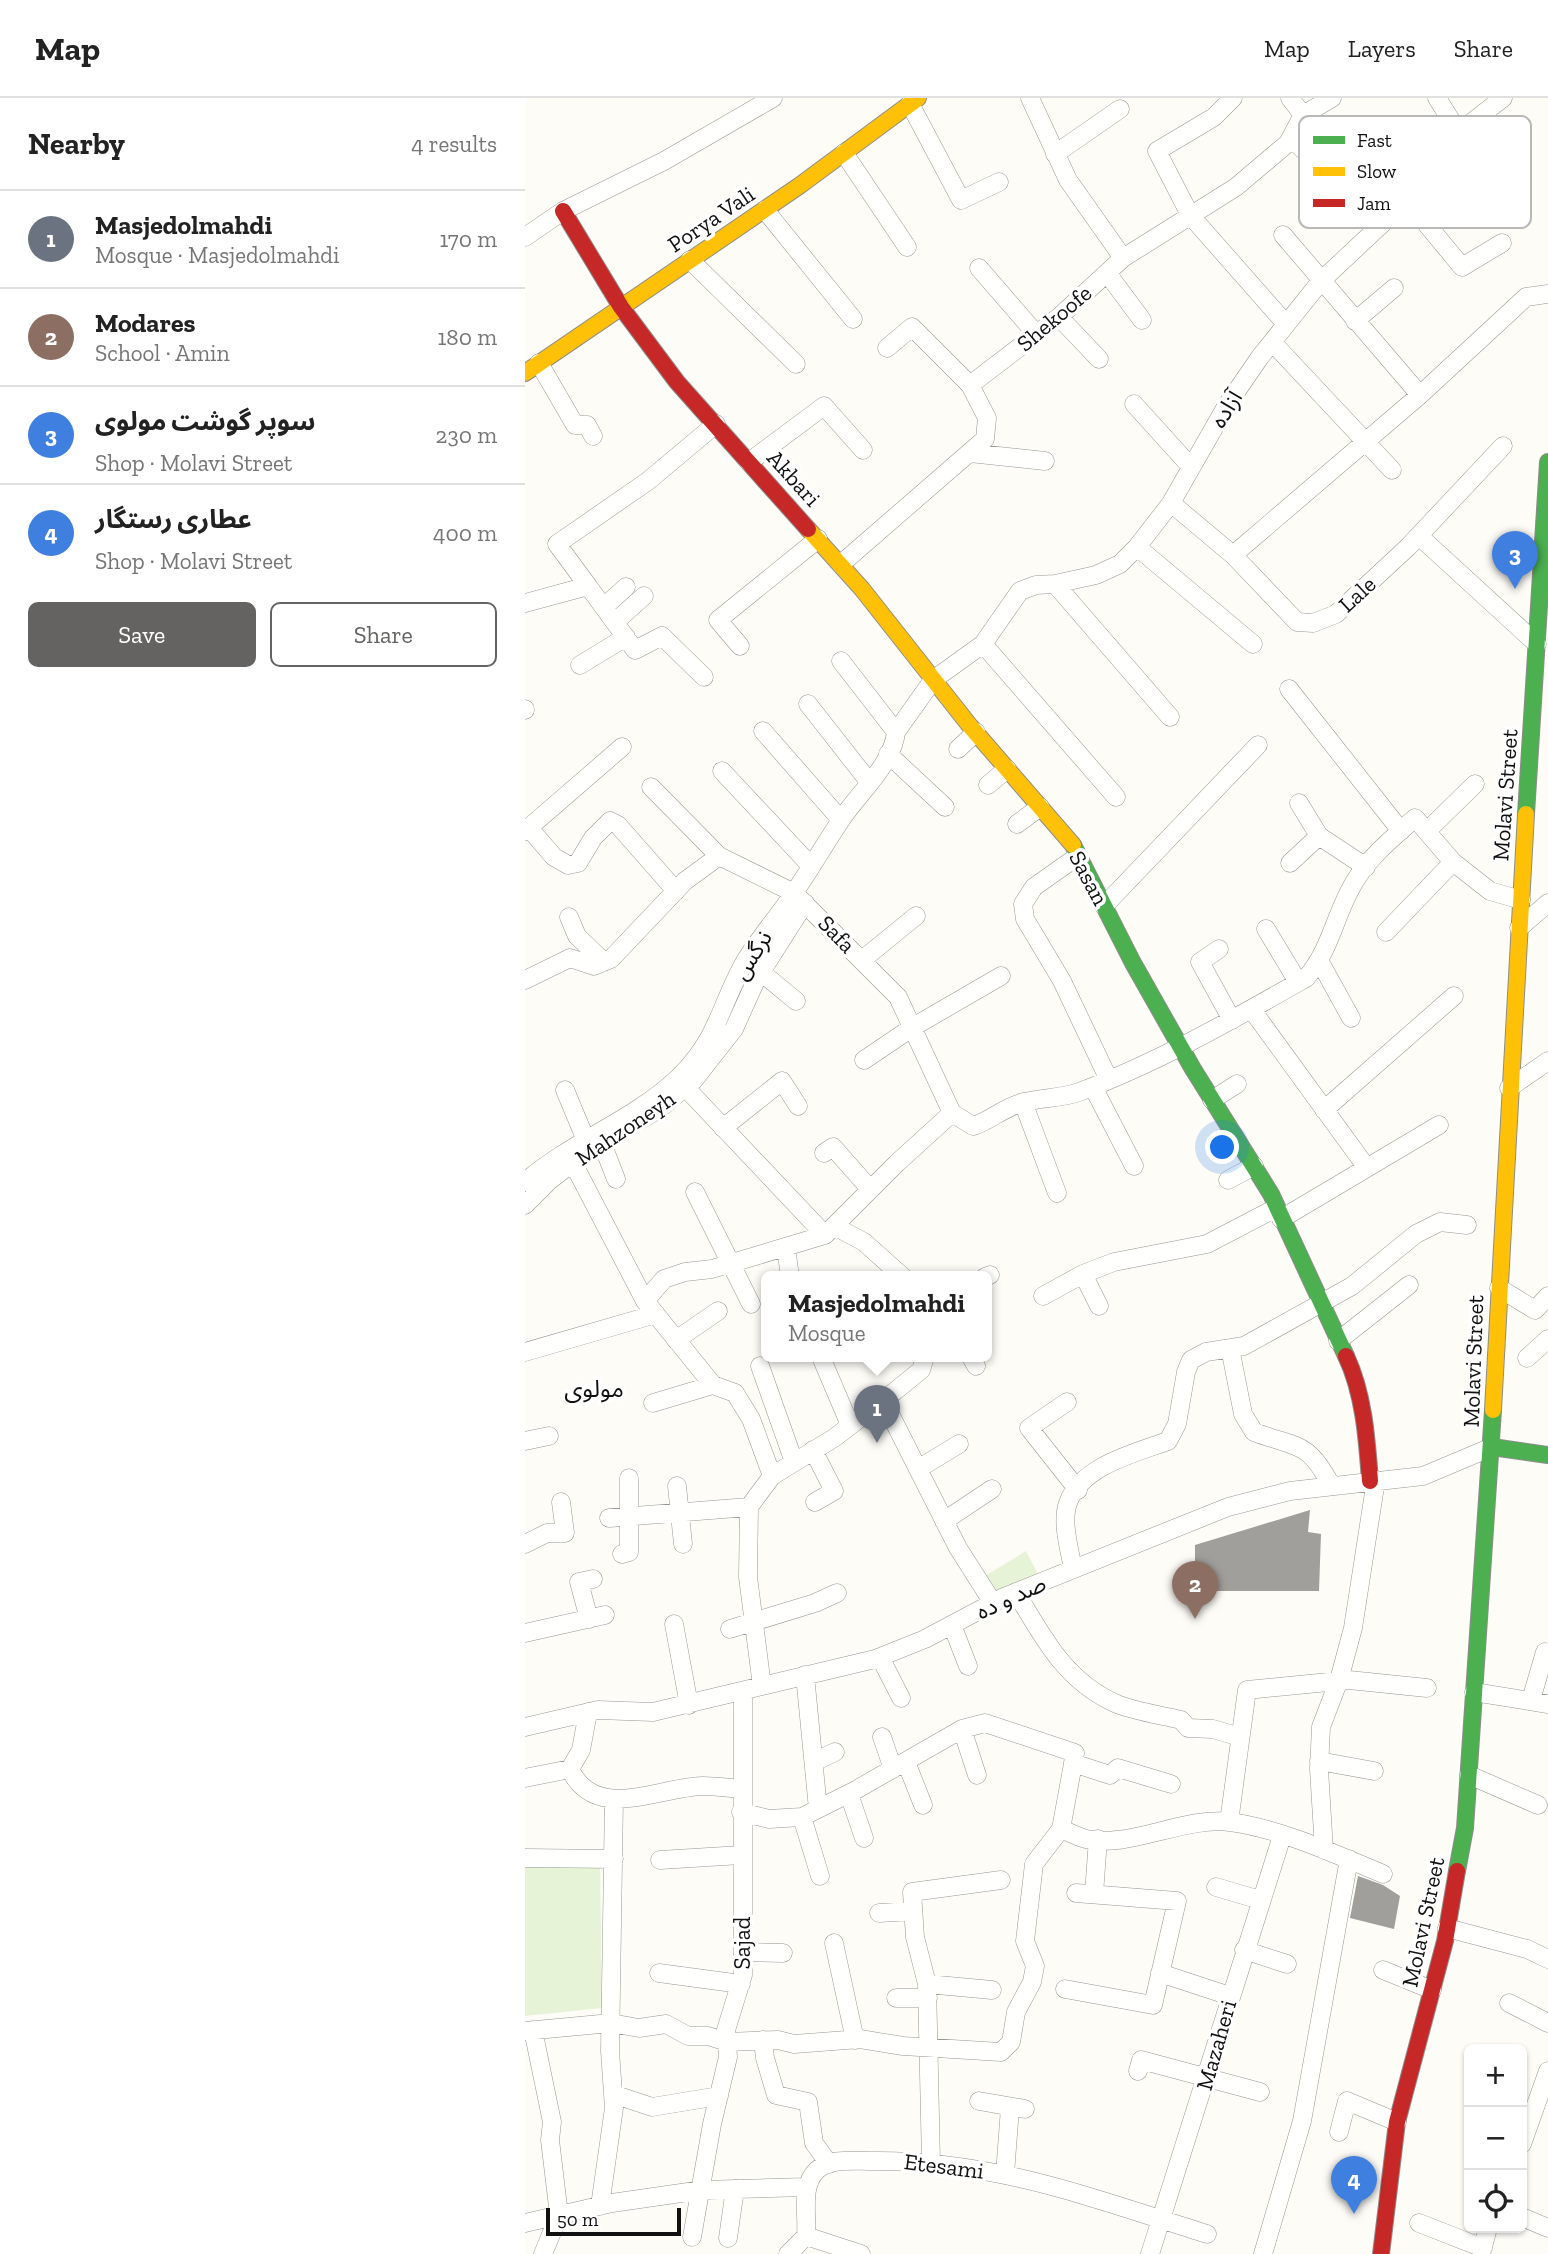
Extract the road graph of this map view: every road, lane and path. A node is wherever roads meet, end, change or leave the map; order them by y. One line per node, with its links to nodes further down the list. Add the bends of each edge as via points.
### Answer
1 (773, 98): 20 (street, via 642,173)
2 (1030, 98): 17 (street)
3 (1233, 98): 21 (street, via 1214,117 1157,150)
4 (1290, 98): 10 (street)
5 (1332, 98): 10 (street, Shekoofe)
6 (1437, 98): 11 (street)
7 (1503, 98): 12 (street, آزاده)
8 (914, 101): 16 (main road, Porya Vali); 18 (street, via 961,200)
9 (1120, 109): 17 (street)
10 (1304, 115)
11 (1448, 116)
12 (1480, 116)
13 (1299, 123): 14 (street, Shekoofe)
14 (1291, 137): 15 (street); 21 (street, Shekoofe, via 1236,187)
15 (1299, 145)
16 (844, 153): 19 (main road, Porya Vali); 27 (street)
17 (1055, 153): 28 (street, via 1068,180)
18 (999, 183)
19 (765, 210): 29 (main road, Porya Vali); 37 (street)
20 (563, 211): 25 (street); 35 (main road, Akbari)
21 (1191, 215): 28 (street, Shekoofe); 40 (street)
22 (1380, 228): 32 (street, آزاده)
23 (1430, 228): 26 (street, via 1462,267)
24 (1283, 235): 32 (street)
25 (525, 237)
26 (1502, 243)
27 (907, 247)
28 (1123, 258): 31 (street, Shekoofe)
29 (690, 260): 35 (main road, Porya Vali); 45 (street)
30 (979, 268): 41 (street)
31 (1107, 273): 36 (street, Shekoofe); 38 (street)
32 (1321, 281): 39 (street); 40 (street, آزاده)
33 (1394, 288): 39 (street)
34 (1548, 294): 48 (street, via 1526,297)
35 (621, 307): 46 (main road, Porya Vali); 50 (main road, Akbari, via 677,382)
36 (1059, 317): 41 (street, Shekoofe); 44 (street)
37 (853, 319)
38 (1142, 320)
39 (1355, 321): 48 (street)
40 (1286, 324): 42 (street, آزاده)
41 (1037, 335): 47 (street, Shekoofe)
42 (1272, 342): 52 (street); 59 (street, آزاده, via 1227,405)
43 (887, 348): 47 (street, via 912,327)
44 (1099, 359)
45 (796, 364)
46 (532, 368): 51 (street, via 575,425 587,425)
47 (970, 385): 55 (street, via 987,418 985,439)
48 (1420, 395): 52 (street)
49 (1134, 404): 59 (street)
50 (716, 424): 57 (main road, Akbari); 69 (street, via 648,481 557,544)
51 (593, 436)
52 (1367, 442): 60 (street); 65 (street)
53 (1503, 446): 62 (street, Lale)
54 (863, 450): 57 (street, via 824,406)
55 (970, 453): 56 (street); 67 (street)
56 (1045, 461)
57 (749, 462): 63 (main road, Akbari)
58 (1548, 462): 66 (main road, Molavi Street)
59 (1191, 467): 61 (street, آزاده)
60 (1392, 470)
61 (1171, 503): 64 (street, آزاده); 65 (street, Lale)
62 (1419, 536): 65 (street, Lale, via 1336,614 1313,623 1297,622); 78 (street)
63 (818, 539): 67 (main road, Akbari); 79 (street, via 718,620)
64 (1137, 547): 68 (street, آزاده, via 1120,564 1096,575); 77 (street)
65 (1233, 555)
66 (1545, 556): 78 (main road, Molavi Street)
67 (841, 564): 84 (main road, Akbari)
68 (1055, 584): 76 (street, آزاده, via 1020,591); 87 (street)
69 (589, 586): 72 (street); 73 (street)
70 (626, 587): 73 (street)
71 (644, 596): 74 (street)
72 (525, 603)
73 (604, 607): 74 (street)
74 (615, 622): 75 (street)
75 (626, 638): 81 (street); 83 (street, via 635,650 662,636)
76 (983, 644): 84 (street, آزاده); 101 (street)
77 (1253, 644)
78 (1537, 644): 82 (main road, Molavi Street)
79 (740, 646)
80 (841, 661): 89 (street)
81 (580, 665)
82 (1542, 668): 119 (main road, Molavi Street)
83 (704, 677)
84 (933, 680): 89 (street, نرگس); 90 (main road, Sasan)
85 (1289, 689): 109 (street)
86 (808, 704): 97 (street)
87 (1170, 717)
88 (763, 732): 105 (street)
89 (896, 732): 94 (street, نرگس)
90 (976, 732): 93 (street); 95 (main road, Sasan)
91 (1258, 745): 121 (street)
92 (622, 747): 108 (street)
93 (958, 749)
94 (888, 754): 97 (street, نرگس); 103 (street)
95 (1007, 769): 99 (street); 104 (main road, Sasan)
96 (722, 771): 115 (street)
97 (870, 783): 105 (street, نرگس)
98 (1475, 784): 107 (street)
99 (988, 785)
100 (650, 787): 111 (street, Safa)
101 (1115, 797)
102 (1299, 803): 110 (street)
103 (945, 807)
104 (1040, 807): 106 (street); 112 (main road, Sasan)
105 (841, 820): 115 (street, نرگس)
106 (1017, 824)
107 (1421, 825): 109 (street); 113 (street)
108 (527, 830): 117 (street, via 568,865 578,863 610,821)
109 (1401, 831): 116 (street)
110 (1319, 836): 114 (street); 116 (street)
111 (719, 856): 117 (street); 118 (street, Safa)
112 (1079, 856): 121 (main road, Sasan); 144 (street, via 1034,887 1023,904 1025,919 1062,981)
113 (1453, 862): 119 (street, via 1490,891); 126 (street)
114 (1290, 863)
115 (811, 866): 118 (street, نرگس)
116 (1366, 867): 130 (street, via 1355,880)
117 (676, 891): 129 (street)
118 (800, 898): 128 (street, Safa); 131 (street, Mahzoneyh); 156 (street, نرگس, via 747,958 702,1053 676,1079)
119 (1521, 900): 124 (main road, Molavi Street)
120 (1548, 903): 124 (street)
121 (1104, 906): 141 (main road, Sasan)
122 (916, 915): 128 (street)
123 (569, 917): 129 (street, via 577,936)
124 (1520, 928): 147 (main road, Molavi Street)
125 (1266, 929): 134 (street)
126 (1386, 932)
127 (1219, 949): 139 (street, via 1200,962)
128 (862, 960): 140 (street, Safa, via 898,997)
129 (604, 962): 133 (street, via 594,966 570,958)
130 (1320, 962): 134 (street); 138 (street)
131 (761, 972): 136 (street); 146 (street, Mahzoneyh, via 722,1047)
132 (1001, 976): 140 (street)
133 (525, 980)
134 (1299, 982): 137 (street)
135 (1454, 996): 152 (street)
136 (796, 1001)
137 (1252, 1010): 139 (street); 152 (street)
138 (1351, 1017)
139 (1232, 1020): 141 (street)
140 (913, 1027): 142 (street); 153 (street, Safa)
141 (1181, 1048): 144 (street); 149 (main road, Sasan)
142 (865, 1060)
143 (1548, 1061): 147 (street)
144 (1101, 1083): 150 (street, via 1076,1094); 159 (street)
145 (1237, 1084): 149 (street)
146 (685, 1087): 155 (street); 156 (street, Mahzoneyh, via 659,1110)
147 (1509, 1088): 178 (main road, Molavi Street)
148 (565, 1090): 156 (street)
149 (1212, 1100): 160 (main road, Sasan)
150 (1023, 1102): 153 (street, via 973,1126); 167 (street)
151 (798, 1105): 155 (street, via 782,1081)
152 (1324, 1110): 161 (street)
153 (952, 1113): 165 (street)
154 (1439, 1125): 161 (street)
155 (723, 1128): 171 (street)
156 (593, 1141): 158 (street, Mahzoneyh); 162 (street); 164 (street, نرگس, via 555,1157)
157 (824, 1153): 165 (street, via 833,1147)
158 (573, 1163): 168 (street, Mahzoneyh); 184 (street)
159 (1135, 1166)
160 (1254, 1166): 163 (street); 169 (main road, Sasan)
161 (1367, 1168): 169 (street)
162 (616, 1179)
163 (1228, 1180)
164 (525, 1182)
165 (870, 1189): 171 (street)
166 (695, 1192): 173 (street)
167 (1057, 1193)
168 (525, 1205)
169 (1279, 1214): 176 (street, via 1207,1244 1114,1262); 181 (main road, Sasan)
170 (1467, 1226): 181 (street, via 1440,1222 1416,1234 1352,1286)
171 (831, 1231): 172 (street); 175 (street, via 864,1242)
172 (786, 1247): 173 (street); 174 (street)
173 (730, 1263): 182 (street); 184 (street, via 664,1279)
174 (789, 1271)
175 (896, 1271)
176 (1083, 1274): 179 (street); 183 (street)
177 (1409, 1285): 188 (street)
178 (1499, 1288): 180 (street, via 1535,1310); 203 (main road, Molavi Street)
179 (1043, 1296)
180 (1548, 1296)
181 (1320, 1303): 188 (main road, Sasan); 189 (street, via 1244,1346)
182 (751, 1304)
183 (1099, 1306)
184 (650, 1308): 187 (street); 190 (street)
185 (718, 1311): 187 (street)
186 (1548, 1339): 191 (street)
187 (676, 1340): 195 (street)
188 (1338, 1341): 210 (main road, Sasan, via 1352,1369)
189 (1230, 1348): 211 (street, via 1238,1421 1254,1432 1304,1449 1319,1462); 214 (street, via 1191,1360 1177,1424 1167,1441 1111,1460)
190 (525, 1352)
191 (1527, 1358)
192 (823, 1362): 199 (street)
193 (923, 1363): 196 (street)
194 (760, 1366): 206 (street)
195 (713, 1385): 198 (street); 208 (street, via 735,1393 751,1419)
196 (883, 1400): 199 (street); 207 (street)
197 (1067, 1402): 214 (street, via 1029,1428)
198 (653, 1403)
199 (850, 1425): 204 (street)
200 (549, 1436): 201 (street)
201 (525, 1441)
202 (959, 1444): 207 (street)
203 (1492, 1447): 205 (main road); 210 (street, صد و ده, via 1423,1476); 243 (main road, Molavi Street)
204 (813, 1450): 206 (street); 216 (street, via 834,1491)
205 (1548, 1455)
206 (794, 1462): 208 (street)
207 (918, 1469): 221 (street)
208 (772, 1476): 217 (street)
209 (629, 1478): 219 (street)
210 (1373, 1481): 211 (street, صد و ده); 239 (street, via 1353,1628)
211 (1331, 1485): 225 (street, صد و ده, via 1228,1507)
212 (677, 1486): 218 (street)
213 (992, 1489): 221 (street)
214 (1078, 1490): 225 (street, via 1067,1504)
215 (561, 1502): 222 (street, via 565,1533 547,1533)
216 (815, 1502)
217 (749, 1507): 218 (street); 230 (street)
218 (680, 1512): 219 (street); 223 (street)
219 (630, 1516): 220 (street); 224 (street, via 629,1552)
220 (609, 1518)
221 (944, 1521): 229 (street)
222 (525, 1544)
223 (683, 1544)
224 (622, 1554)
225 (1073, 1569): 227 (street, صد و ده)
226 (593, 1579): 234 (street, via 579,1582 597,1617)
227 (1016, 1592): 229 (street, صد و ده); 251 (street, via 1047,1645 1072,1676 1117,1704 1181,1720 1188,1728)
228 (837, 1593): 230 (street)
229 (993, 1603): 232 (street, صد و ده)
230 (751, 1621): 233 (street); 240 (street)
231 (674, 1624): 246 (street)
232 (952, 1625): 236 (street, صد و ده); 237 (street)
233 (730, 1629)
234 (525, 1633)
235 (1548, 1654): 245 (street, via 1545,1652)
236 (880, 1657): 238 (street, صد و ده); 244 (street)
237 (968, 1665)
238 (806, 1675): 240 (street, صد و ده); 255 (street)
239 (1339, 1681): 241 (street); 251 (street, via 1247,1690); 254 (street, via 1321,1727)
240 (762, 1685): 242 (street, صد و ده)
241 (1427, 1689)
242 (743, 1690): 246 (street, صد و ده); 263 (street, Sajad)
243 (1474, 1692): 245 (street); 260 (main road, Molavi Street)
244 (901, 1698)
245 (1540, 1702)
246 (689, 1705): 247 (street, صد و ده, via 653,1712)
247 (588, 1712): 248 (street, صد و ده); 257 (street, via 581,1750)
248 (525, 1727)
249 (962, 1729): 253 (street, via 985,1723); 256 (street); 259 (street)
250 (882, 1737): 256 (street)
251 (1240, 1737): 270 (street)
252 (835, 1752): 255 (street)
253 (1074, 1758): 262 (street, via 1110,1775 1118,1768); 271 (street)
254 (1319, 1761): 258 (street); 275 (street)
255 (814, 1762): 269 (street)
256 (899, 1765): 264 (street); 266 (street)
257 (570, 1769): 261 (street); 265 (street, via 577,1785 602,1799)
258 (1374, 1771)
259 (977, 1775)
260 (1469, 1775): 267 (street); 288 (main road, Molavi Street, via 1465,1828)
261 (525, 1778)
262 (1171, 1784)
263 (742, 1789): 265 (street, via 703,1786); 268 (street, Sajad)
264 (849, 1794): 269 (street); 273 (street)
265 (614, 1799): 278 (street)
266 (923, 1805)
267 (1538, 1805)
268 (741, 1812): 269 (street, via 769,1819); 276 (street, Sajad)
269 (810, 1813): 282 (street)
270 (1229, 1822): 272 (street); 274 (street)
271 (1061, 1829): 274 (street, via 1087,1840); 312 (street, via 1034,1864 1025,1941 1035,1966 1002,2060)
272 (1282, 1836): 275 (street); 285 (street, Mazaheri)
273 (864, 1838)
274 (1098, 1839): 297 (street, via 1085,1894 1177,1901)
275 (1324, 1850): 279 (street)
276 (741, 1855): 280 (street); 291 (street, Sajad)
277 (525, 1858): 278 (street)
278 (614, 1859): 306 (street)
279 (1349, 1859): 281 (street); 346 (street, via 1303,2121)
280 (660, 1860)
281 (1383, 1874)
282 (820, 1875)
283 (1001, 1880): 286 (street, via 912,1892)
284 (1216, 1887): 285 (street)
285 (1260, 1900): 290 (street, Mazaheri)
286 (913, 1911): 287 (street); 302 (street)
287 (879, 1913)
288 (1447, 1928): 293 (street); 301 (main road, Molavi Street)
289 (834, 1943): 310 (street)
290 (1244, 1950): 294 (street); 303 (street, Mazaheri)
291 (743, 1952): 292 (street); 298 (street, Sajad)
292 (783, 1953)
293 (1548, 1959)
294 (1287, 1964)
295 (1384, 1970): 301 (street)
296 (659, 1972): 298 (street)
297 (1160, 1973): 299 (street, via 1153,2005); 303 (street)
298 (741, 1984): 311 (street, Sajad, via 726,2030)
299 (1065, 1989)
300 (992, 1990): 302 (street)
301 (1432, 1990): 320 (main road, Molavi Street)
302 (927, 1991): 304 (street); 312 (street)
303 (1230, 1996): 315 (street, Mazaheri)
304 (896, 1998)
305 (1509, 2003): 307 (street)
306 (611, 2023): 308 (street); 311 (street, via 639,2028 666,2024 688,2036); 317 (street)
307 (1548, 2023)
308 (529, 2031): 330 (street, via 552,2122)
309 (763, 2040): 310 (street, via 794,2044); 311 (street); 324 (street, via 776,2095 808,2102 814,2143)
310 (855, 2040): 312 (street)
311 (727, 2042): 318 (street, Sajad)
312 (930, 2049): 323 (street)
313 (1138, 2071): 315 (street, via 1141,2060)
314 (1548, 2071): 321 (street)
315 (1207, 2077): 316 (street); 332 (street, Mazaheri)
316 (1260, 2092)
317 (614, 2094): 318 (street, via 652,2107); 329 (street)
318 (719, 2096): 328 (street, Sajad)
319 (979, 2101): 325 (street, via 1017,2109)
320 (1397, 2122): 322 (street, via 1347,2101); 347 (main road, Molavi Street)
321 (1527, 2127)
322 (1339, 2132)
323 (931, 2162): 324 (street, Etesami); 325 (street, Etesami)
324 (829, 2164): 326 (street, via 818,2169)
325 (1005, 2174): 332 (street, Etesami)
326 (806, 2187): 327 (street); 338 (street)
327 (735, 2189): 328 (street); 340 (street)
328 (702, 2190): 329 (street); 339 (street, Sajad)
329 (600, 2206): 330 (street)
330 (559, 2215): 333 (street); 342 (street)
331 (1527, 2219): 335 (street)
332 (1160, 2220): 337 (street, Etesami); 345 (street, Mazaheri)
333 (525, 2223)
334 (1419, 2223): 341 (street)
335 (1548, 2228)
336 (1487, 2233): 341 (street)
337 (1207, 2234)
338 (806, 2236): 343 (street); 344 (street)
339 (692, 2237)
340 (728, 2238)
341 (1482, 2251)
342 (543, 2254)
343 (788, 2254)
344 (862, 2254)
345 (1150, 2254)
346 (1263, 2254)
347 (1381, 2254)

